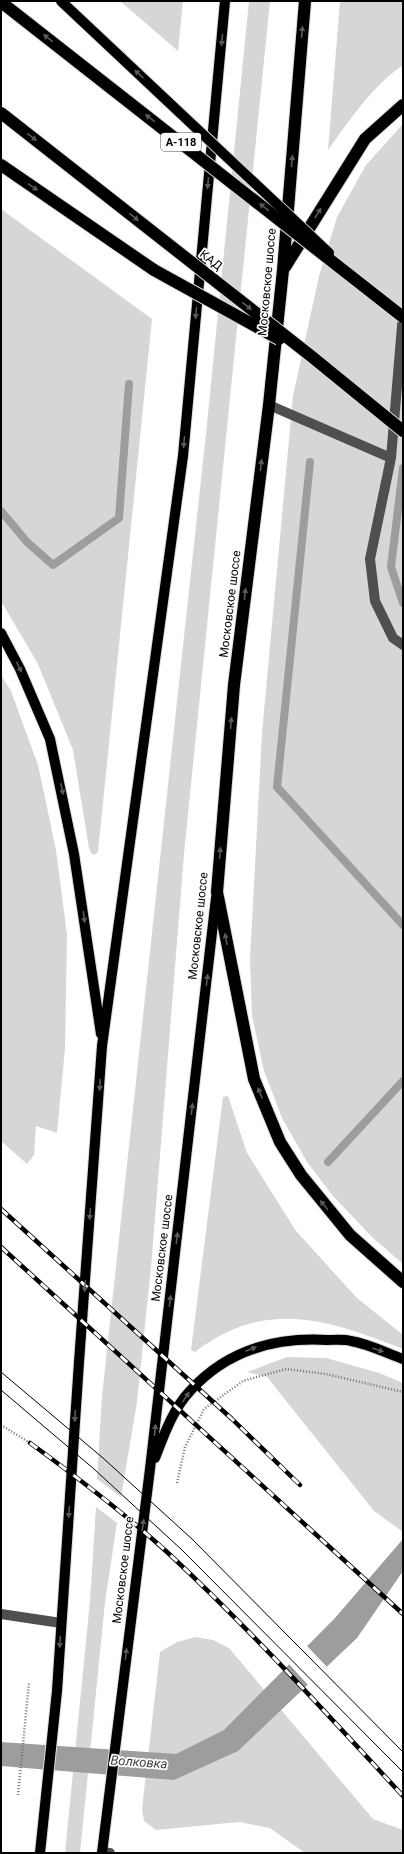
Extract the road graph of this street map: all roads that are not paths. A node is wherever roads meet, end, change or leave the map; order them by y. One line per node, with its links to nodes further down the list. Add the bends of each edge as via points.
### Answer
1 (61, 1): 9 (main road, one-way to 1, bridge)
2 (225, 1): 19 (main road, one-way to 19, via 183,456)
3 (305, 1): 8 (highway, Московское шоссе, one-way to 3)
4 (1, 2): 9 (highway, А-118, one-way to 4, bridge)
5 (403, 106): 8 (highway, one-way to 5, via 365,138)
6 (1, 113): 12 (highway, КАД, one-way to 12, bridge)
7 (1, 165): 12 (highway, one-way to 12, bridge, via 154,270)
8 (283, 270): 13 (highway, Московское шоссе)
9 (361, 283): 11 (highway, А-118, bridge)
10 (403, 314): 15 (lane)
11 (403, 318)
12 (311, 356): 14 (highway, КАД, bridge)
13 (269, 405): 15 (lane); 18 (highway, Московское шоссе, one-way to 13, via 234,686)
14 (403, 431)
15 (391, 458): 17 (lane, via 370,559 375,601 393,638)
16 (1, 632): 19 (main road, one-way to 19, via 50,739 74,854)
17 (403, 645)
18 (217, 892): 20 (highway, one-way to 18, via 350,1235 301,1175 280,1142 254,1079); 22 (main road, Московское шоссе, one-way to 18)
19 (102, 1046): 24 (main road, one-way to 24)
20 (403, 1282)
21 (403, 1358): 22 (main road, one-way to 21, via 171,1420 189,1391 216,1367 250,1348 294,1340 351,1341)
22 (150, 1469): 26 (main road, Московское шоссе, one-way to 22, via 121,1692)
23 (1, 1614): 24 (lane)
24 (61, 1623): 25 (main road, one-way to 25, via 57,1691)
25 (40, 1853)
26 (105, 1853)

